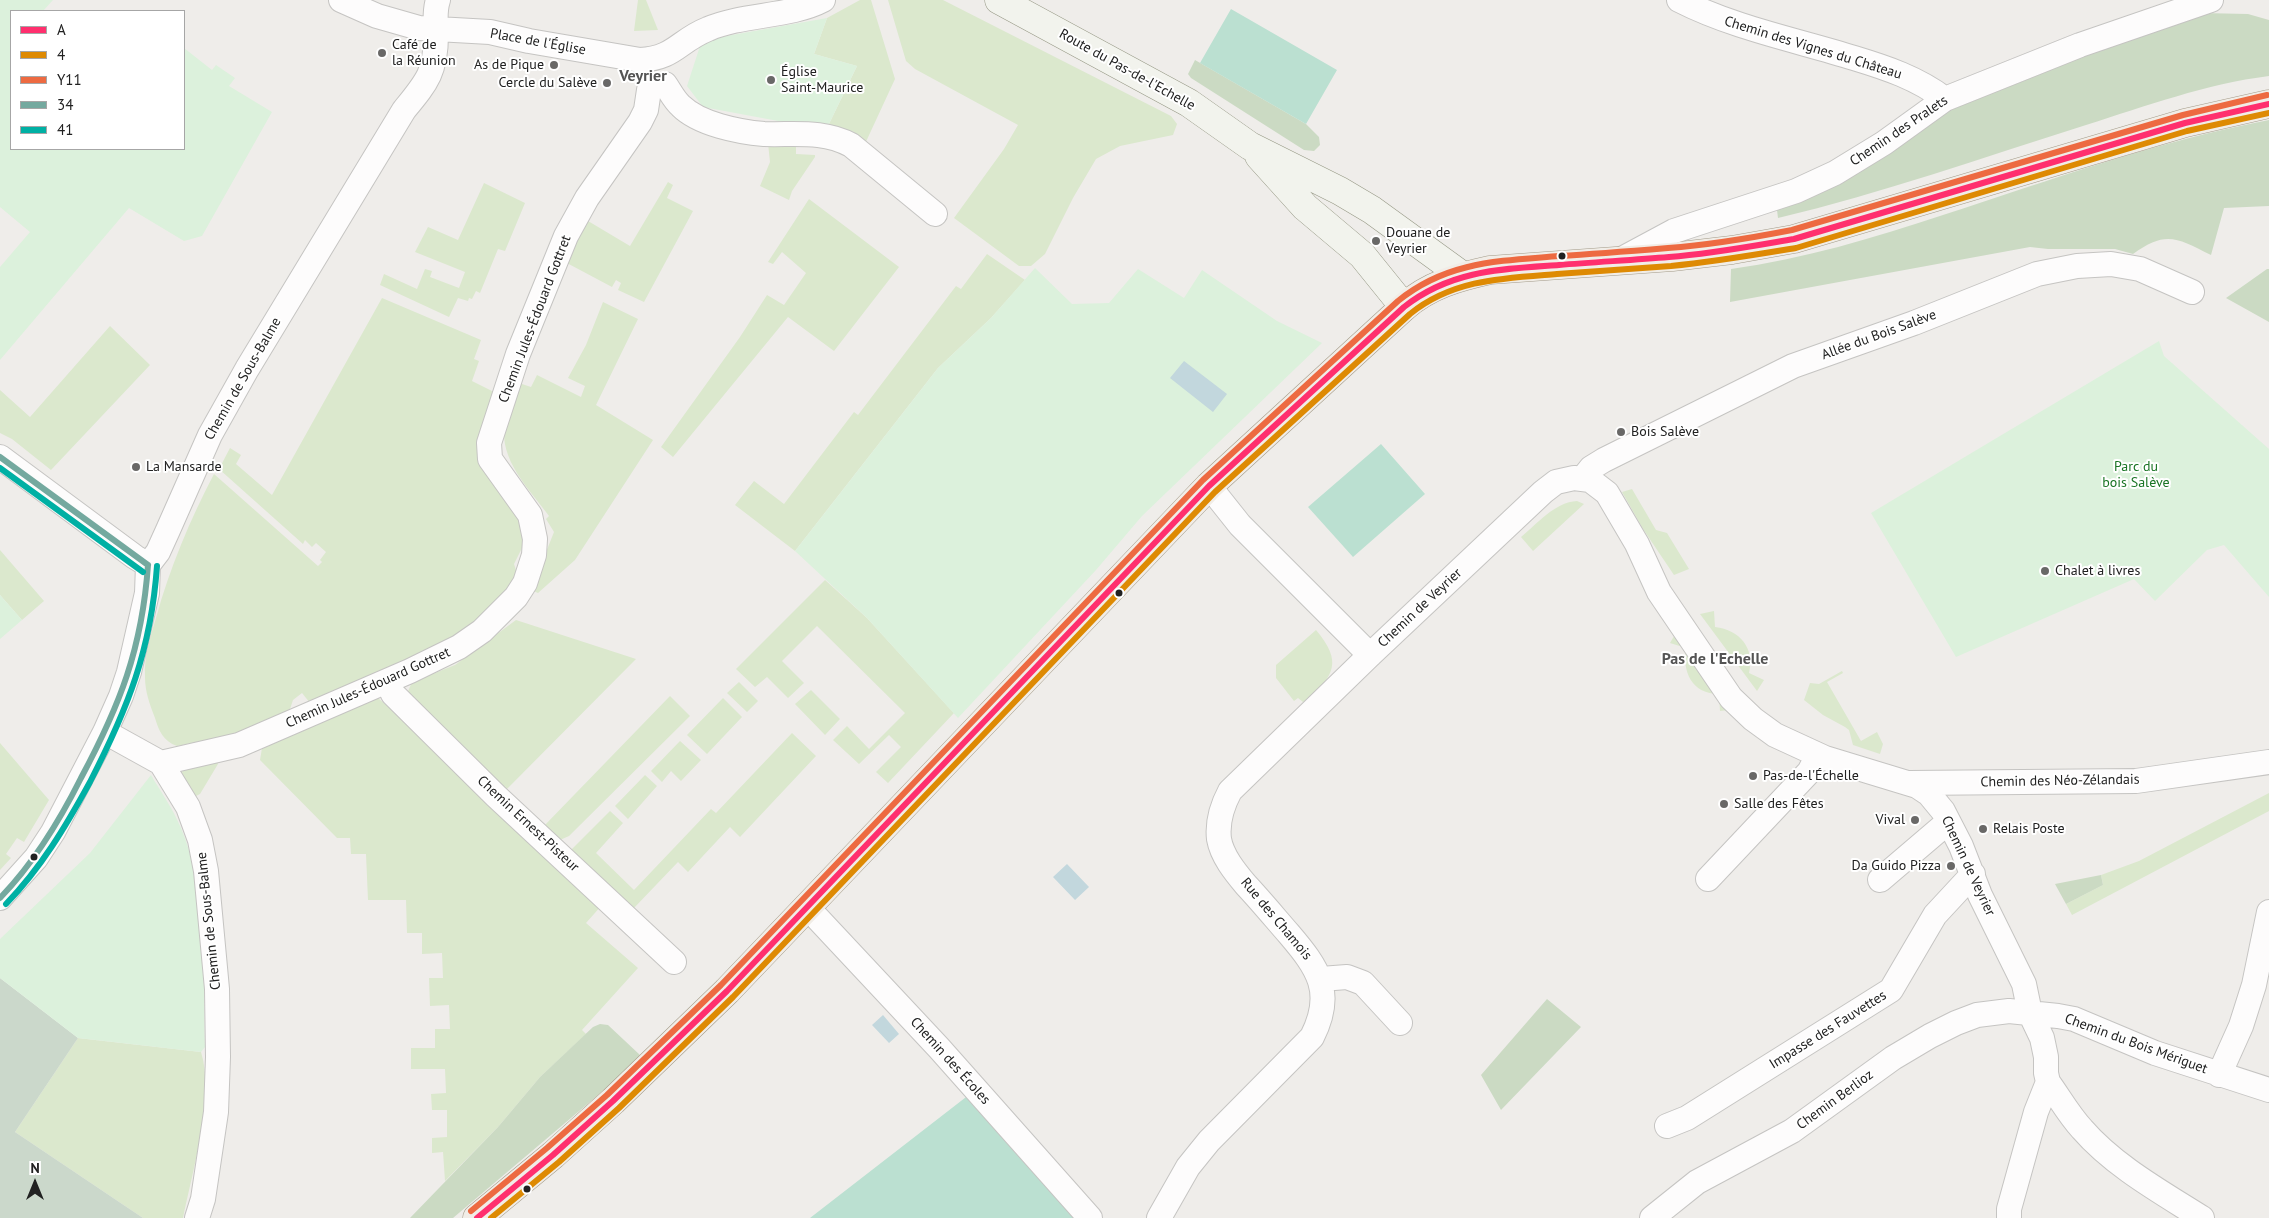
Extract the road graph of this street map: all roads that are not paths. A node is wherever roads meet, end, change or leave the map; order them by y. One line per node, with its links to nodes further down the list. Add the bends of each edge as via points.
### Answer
1 (341, 0): 7 (street, Place de l'Église, via 403,24)
2 (438, 0): 7 (street, Chemin de Sous-Balme)
3 (823, 0): 8 (street, Place de l'Église, via 709,28)
4 (999, 0): 13 (main road, Route du Pas-de-l'Echelle, via 1189,103)
5 (1679, 0): 11 (street, Chemin des Vignes du Château, via 1730,22 1892,70 1928,86)
6 (2211, 0): 11 (street, Chemin des Pralets, via 2080,45)
7 (436, 29): 9 (street, Place de l'Église, via 490,32); 22 (street, Chemin de Sous-Balme, via 431,73 404,110 223,411 161,545)
8 (668, 55): 9 (street, Place de l'Église); 10 (street)
9 (640, 60): 10 (street, via 641,75)
10 (657, 87): 14 (street, via 691,114 723,127 765,134 812,134 841,140); 24 (street, Chemin Jules-Édouard Gottret, via 640,122 566,236 528,329 489,442 490,459 530,515 533,525 534,555 525,583 482,632 459,648)
11 (1945, 98): 15 (street, Chemin des Pralets, via 1835,174 1796,191 1674,231)
12 (2269, 104): 15 (main road, via 2185,123 1794,239 1706,254)
13 (1250, 146): 16 (main road, Route du Pas-de-l'Echelle, via 1372,210); 18 (main road, Route du Pas-de-l'Echelle, via 1305,207 1362,255)
14 (935, 214)
15 (1619, 261): 16 (main road, via 1504,268)
16 (1452, 280): 18 (main road, via 1421,294)
17 (2192, 292): 20 (street, Allée du Bois Salève, via 2140,269 2110,264 2037,274 1793,366 1604,460)
18 (1404, 307): 21 (main road)
19 (0, 456): 22 (street)
20 (1583, 478): 23 (street, Chemin de Veyrier, via 1568,478 1549,487); 26 (street, Chemin de Veyrier, via 1596,483 1607,493 1637,544 1659,592 1732,698 1746,714 1768,730)
21 (1209, 486): 23 (street, Chemin de Veyrier, via 1240,525); 35 (main road)
22 (148, 565): 25 (street, via 147,594 129,672)
23 (1370, 655): 38 (street, Rue des Chamois, via 1230,791 1220,820 1219,838 1227,860 1311,960)
24 (387, 681): 28 (street, Chemin Jules-Édouard Gottret, via 232,748); 37 (street, Chemin Ernest-Pisteur, via 393,694 496,796)
25 (105, 732): 28 (street, Chemin de Sous-Balme); 34 (street, via 53,832 36,858)
26 (1810, 750): 29 (street, Chemin de Veyrier); 32 (street, via 1809,772)
27 (2269, 762): 29 (street, Chemin des Néo-Zélandais, via 2136,781)
28 (161, 763): 46 (street, Chemin de Sous-Balme, via 188,807 200,840 217,989 216,1112 204,1199)
29 (1910, 783): 30 (street, Chemin de Veyrier, via 1928,794)
30 (1948, 822): 31 (street, Chemin de Veyrier); 33 (street)
31 (1972, 874): 39 (street, Chemin de Veyrier, via 2024,984); 44 (street, Impasse des Fauvettes, via 1935,915 1891,990 1687,1118)
32 (1708, 879)
33 (1880, 880)
34 (0, 898)
35 (807, 907): 47 (main road, via 727,991 613,1101); 48 (street, Chemin des Écoles, via 939,1048)
36 (2269, 912): 41 (street, Chemin du Bois Mériguet, via 2254,985)
37 (674, 962)
38 (1320, 979): 40 (street, via 1348,977 1363,983); 49 (street, Rue des Chamois, via 1323,1003 1312,1036 1204,1148 1176,1186)
39 (2030, 1013): 41 (street, Chemin du Bois Mériguet, via 2074,1019 2155,1053); 42 (street, Chemin de Veyrier, via 2042,1038); 50 (street, Chemin Berlioz, via 2009,1011 1978,1015 1930,1036 1857,1083 1792,1131 1697,1182)
40 (1400, 1023)
41 (2219, 1075): 43 (street)
42 (2048, 1082): 45 (street); 51 (street, via 2082,1130 2101,1147 2133,1174)
43 (2269, 1090)
44 (1667, 1126)
45 (2006, 1215)
46 (197, 1218)
47 (477, 1218)
48 (1090, 1218)
49 (1160, 1218)
50 (1652, 1218)
51 (2202, 1218)

